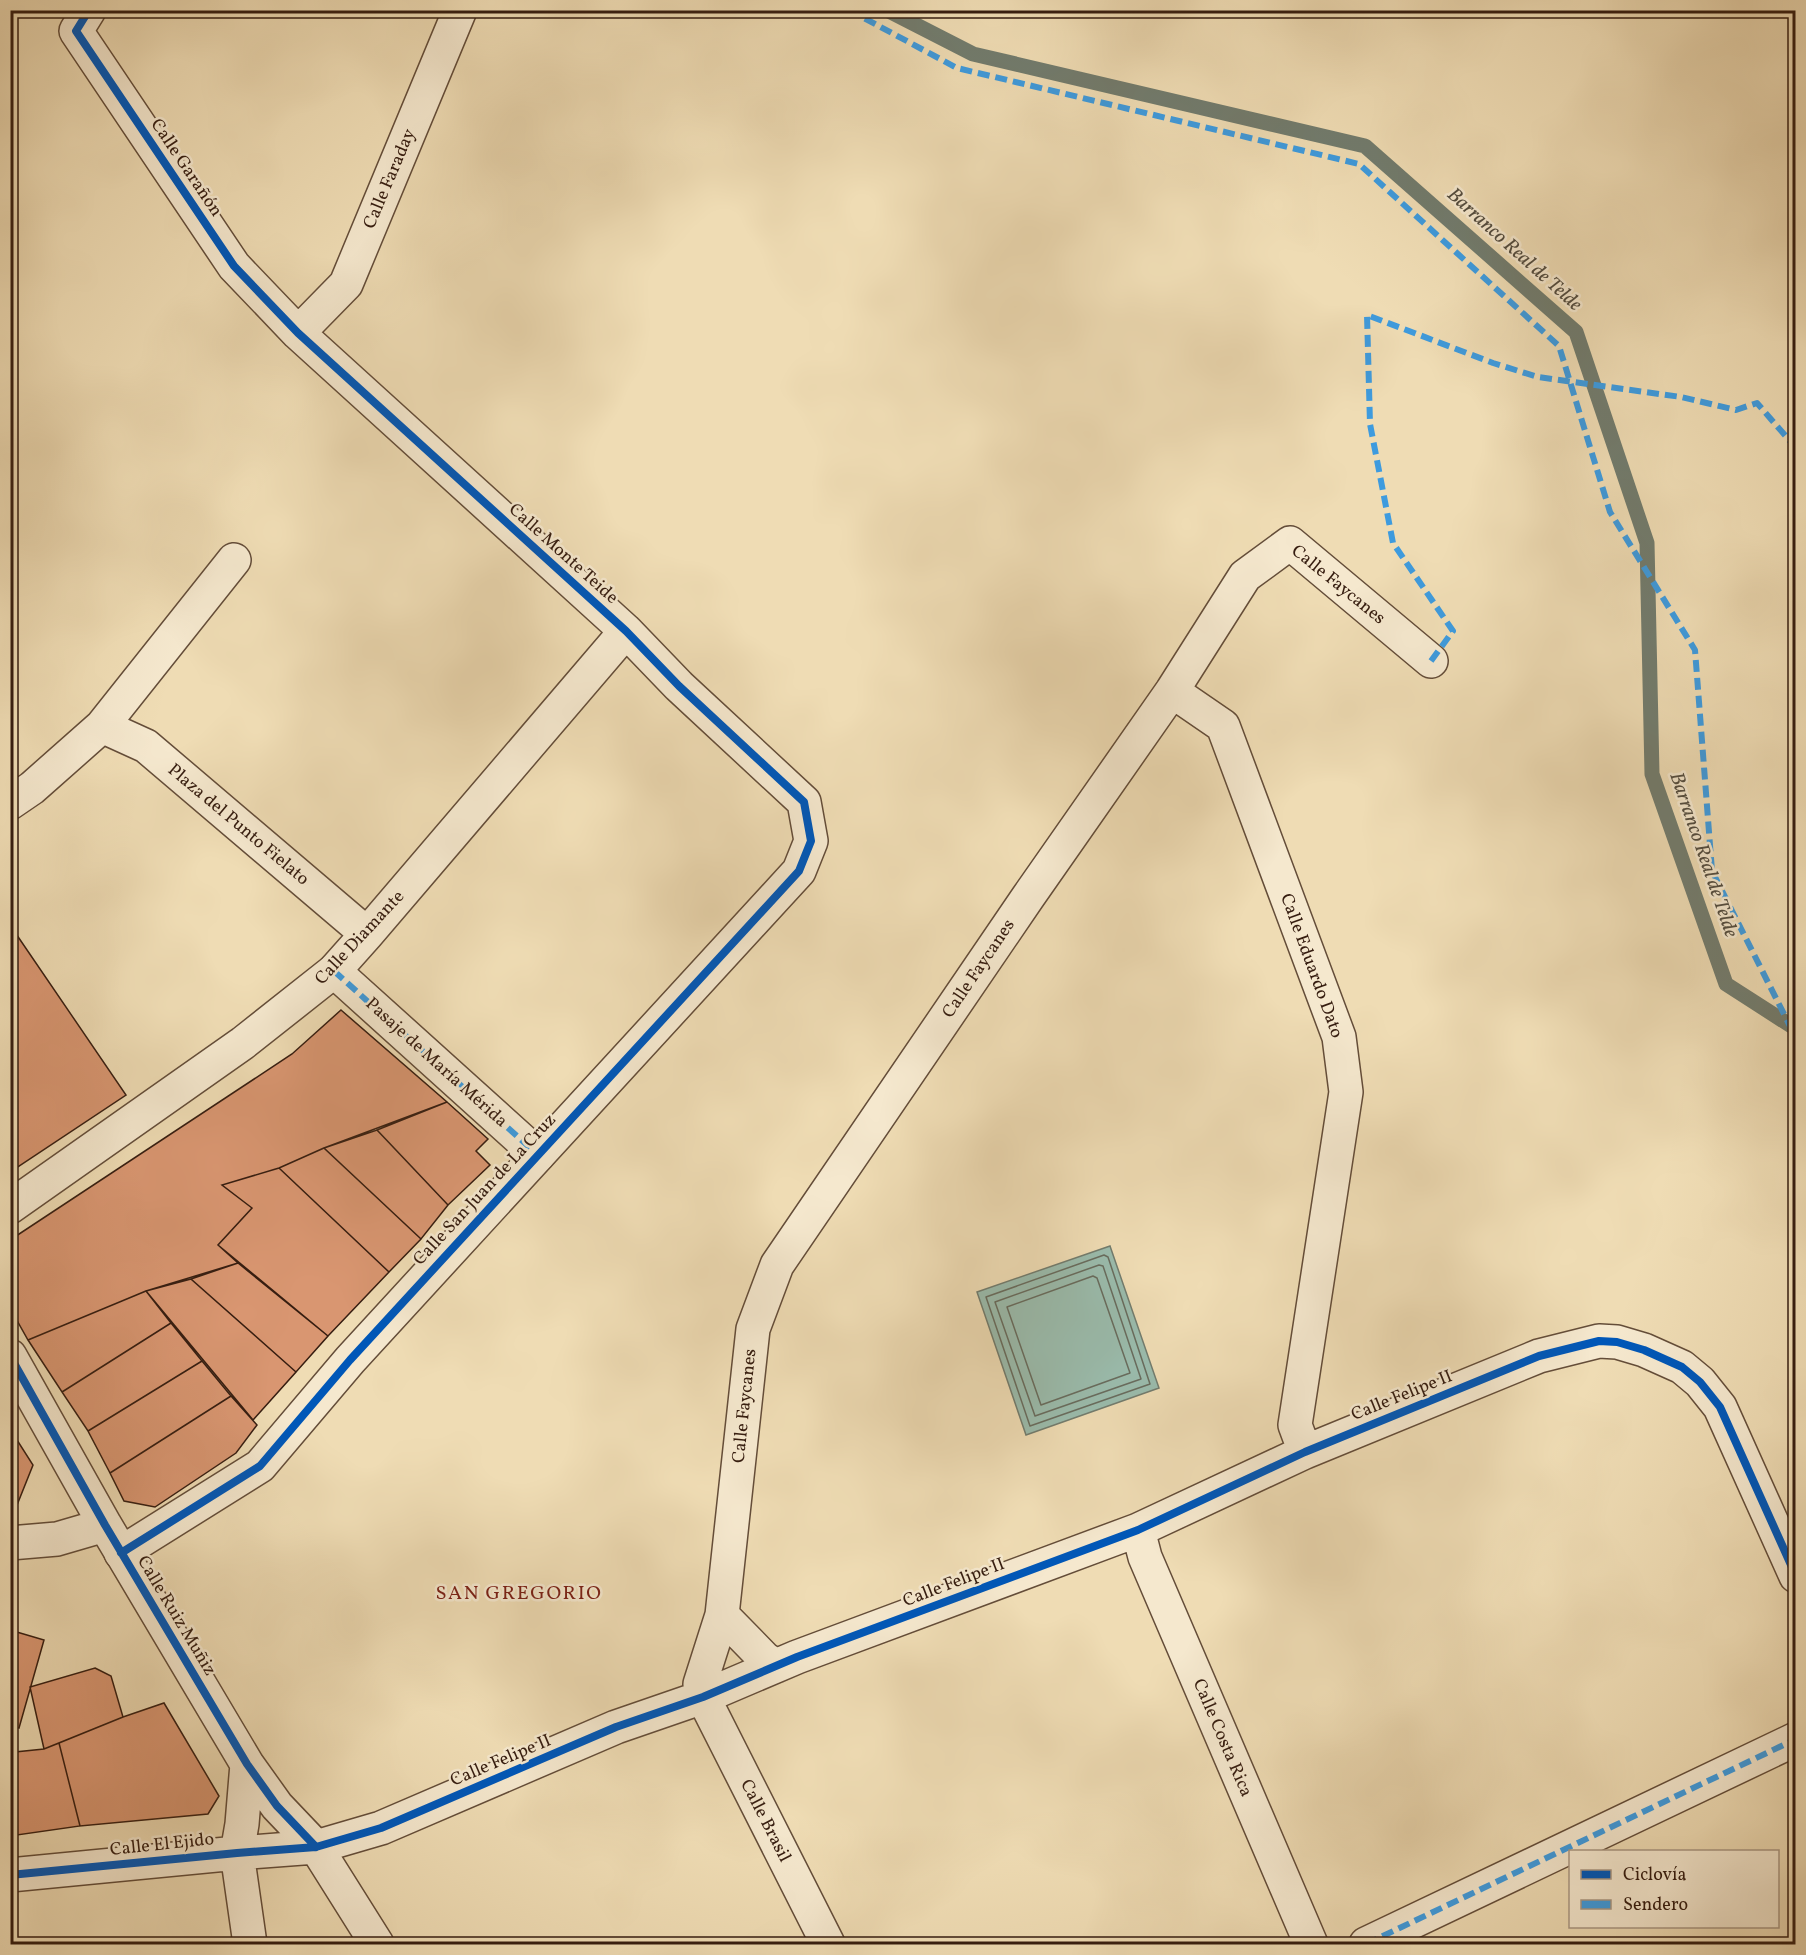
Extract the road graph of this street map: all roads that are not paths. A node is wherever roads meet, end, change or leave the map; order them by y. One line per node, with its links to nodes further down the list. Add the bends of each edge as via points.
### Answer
1 (89, 10): 3 (street, Calle Garañón, via 76,31 234,266)
2 (460, 10): 3 (street, Calle Faraday, via 346,284)
3 (298, 333): 5 (street, Calle Monte Teide)
4 (234, 560): 8 (street)
5 (626, 632): 9 (street, Calle Monte Teide); 11 (street, Calle Diamante)
6 (1431, 661): 7 (street, Calle Faycanes, via 1290,543 1245,576)
7 (1172, 691): 16 (street, Calle Eduardo Dato, via 1223,726 1339,1037 1346,1092 1295,1425); 22 (street, Calle Faycanes, via 777,1265 753,1329)
8 (102, 726): 10 (street); 11 (street, Plaza del Punto Fielato, via 146,746)
9 (804, 802): 13 (street, Calle San Juan de La Cruz, via 811,841 799,871)
10 (10, 803)
11 (368, 934): 12 (street, Calle Diamante)
12 (334, 971): 13 (street, Pasaje de María Mérida); 14 (street, Calle Diamante, via 243,1043)
13 (538, 1155): 20 (street, Calle San Juan de La Cruz, via 350,1360 260,1466)
14 (10, 1207)
15 (10, 1356): 17 (street, Calle Ruiz Muñiz)
16 (1305, 1452): 18 (street, Calle Felipe II); 21 (street, Calle Felipe II, via 1539,1356 1599,1341 1617,1342 1682,1367 1720,1407)
17 (105, 1525): 19 (street, via 57,1539); 20 (street, Calle Ruiz Muñiz)
18 (1138, 1530): 23 (street, Calle Felipe II); 33 (street, Calle Costa Rica, via 1145,1557)
19 (10, 1543)
20 (121, 1553): 26 (street, Calle Ruiz Muñiz)
21 (1796, 1576)
22 (722, 1615): 23 (street); 24 (street, Calle Faycanes, via 700,1684)
23 (776, 1666): 24 (street, Calle Felipe II)
24 (703, 1697): 27 (street, Calle Felipe II, via 616,1727 381,1828); 32 (street, Calle Brasil)
25 (1796, 1739): 34 (street)
26 (247, 1764): 27 (street, Calle Ruiz Muñiz, via 277,1806); 28 (street)
27 (316, 1847): 28 (street, Calle El Ejido); 31 (street, Calle Ruiz Muñiz)
28 (237, 1853): 29 (street, Calle El Ejido); 30 (street)
29 (10, 1875)
30 (250, 1944)
31 (377, 1944)
32 (828, 1944)
33 (1311, 1944)
34 (1365, 1944)

